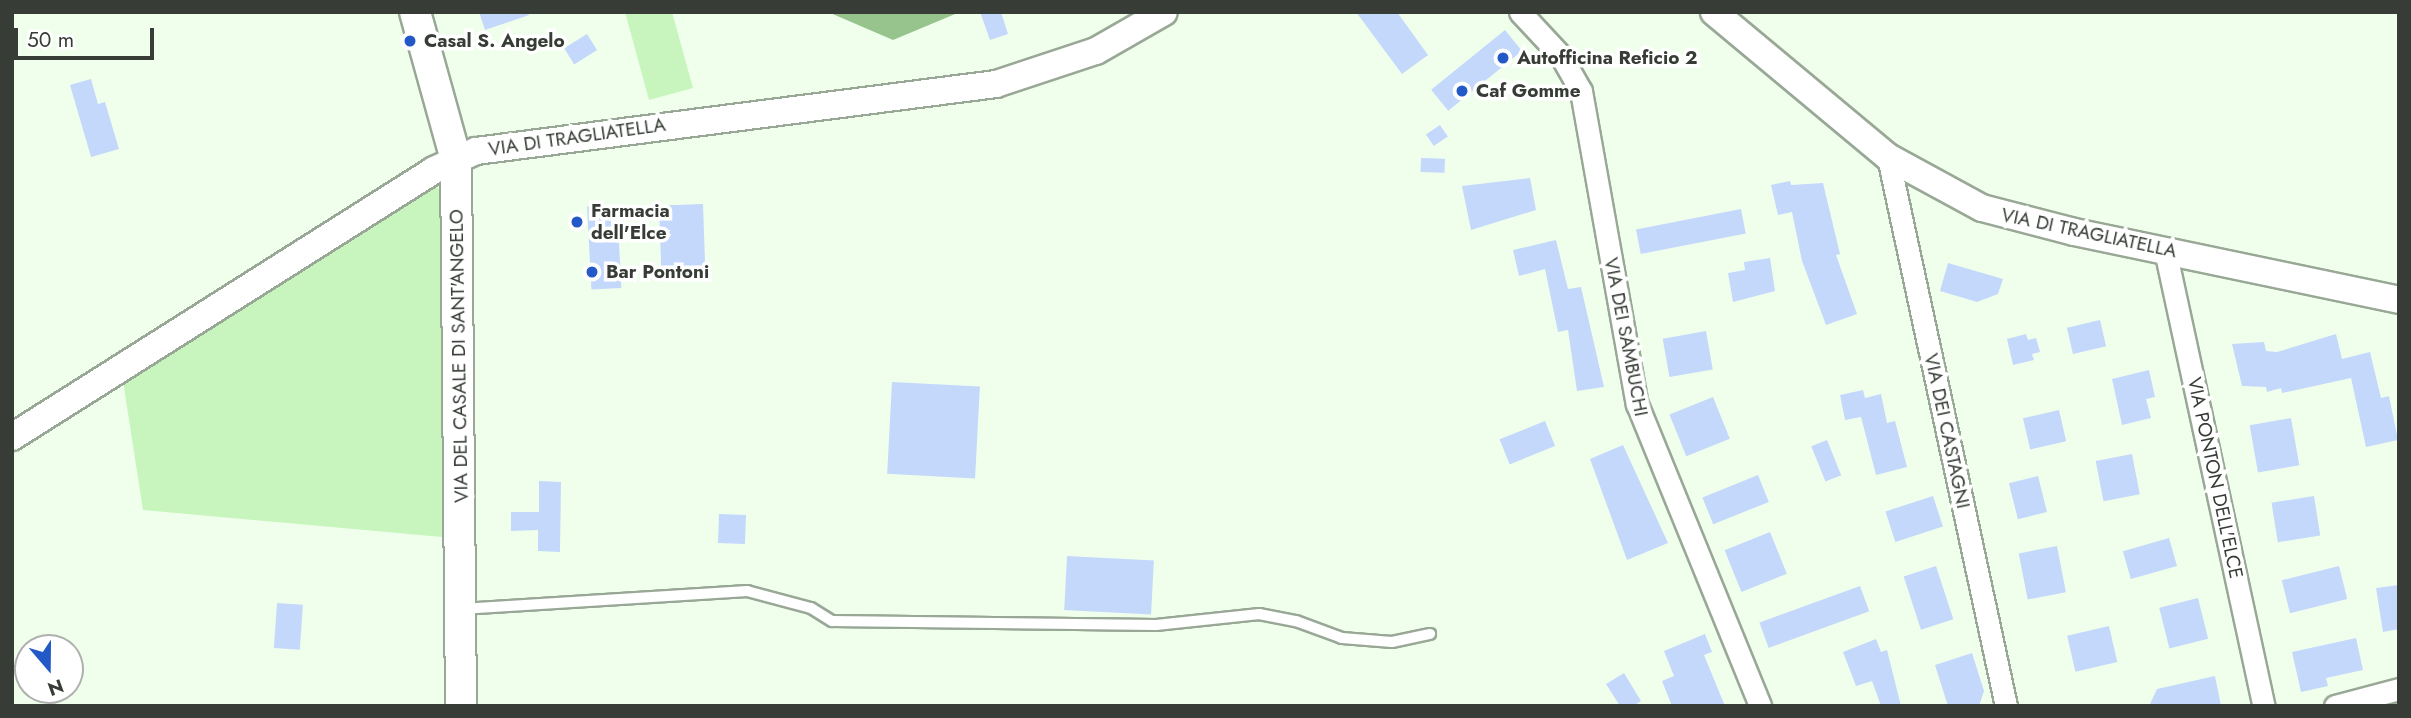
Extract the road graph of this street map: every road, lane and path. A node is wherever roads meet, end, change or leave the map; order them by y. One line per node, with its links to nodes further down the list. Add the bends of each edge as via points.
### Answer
1 (415, 12): 6 (main road, VIA DEL CASALE DI SANT'ANGELO)
2 (1520, 12): 14 (street, VIA DEI SAMBUCHI, via 1561,56 1581,91 1637,404)
3 (1714, 12): 5 (street, VIA DI TRAGLIATELLA)
4 (1153, 19): 6 (street, VIA DI TRAGLIATELLA, via 1096,51 996,84 643,127 476,151)
5 (1888, 157): 7 (street, VIA DI TRAGLIATELLA, via 1982,208); 15 (street, VIA DEI CASTAGNI)
6 (456, 160): 9 (street, VIA DI TRAGLIATELLA); 10 (main road, VIA DEL CASALE DI SANT'ANGELO)
7 (2165, 250): 8 (street, VIA DI TRAGLIATELLA); 16 (street, VIA PONTON DELL'ELCE)
8 (2399, 300)
9 (12, 437)
10 (461, 609): 11 (lane, via 747,591 811,608 832,621 1156,625 1259,614 1296,621 1342,638 1392,642); 13 (main road, VIA DEL CASALE DI SANT'ANGELO)
11 (1430, 634)
12 (2399, 688): 17 (street)
13 (461, 706)
14 (1760, 706)
15 (2006, 706)
16 (2264, 706)
17 (2334, 706)

